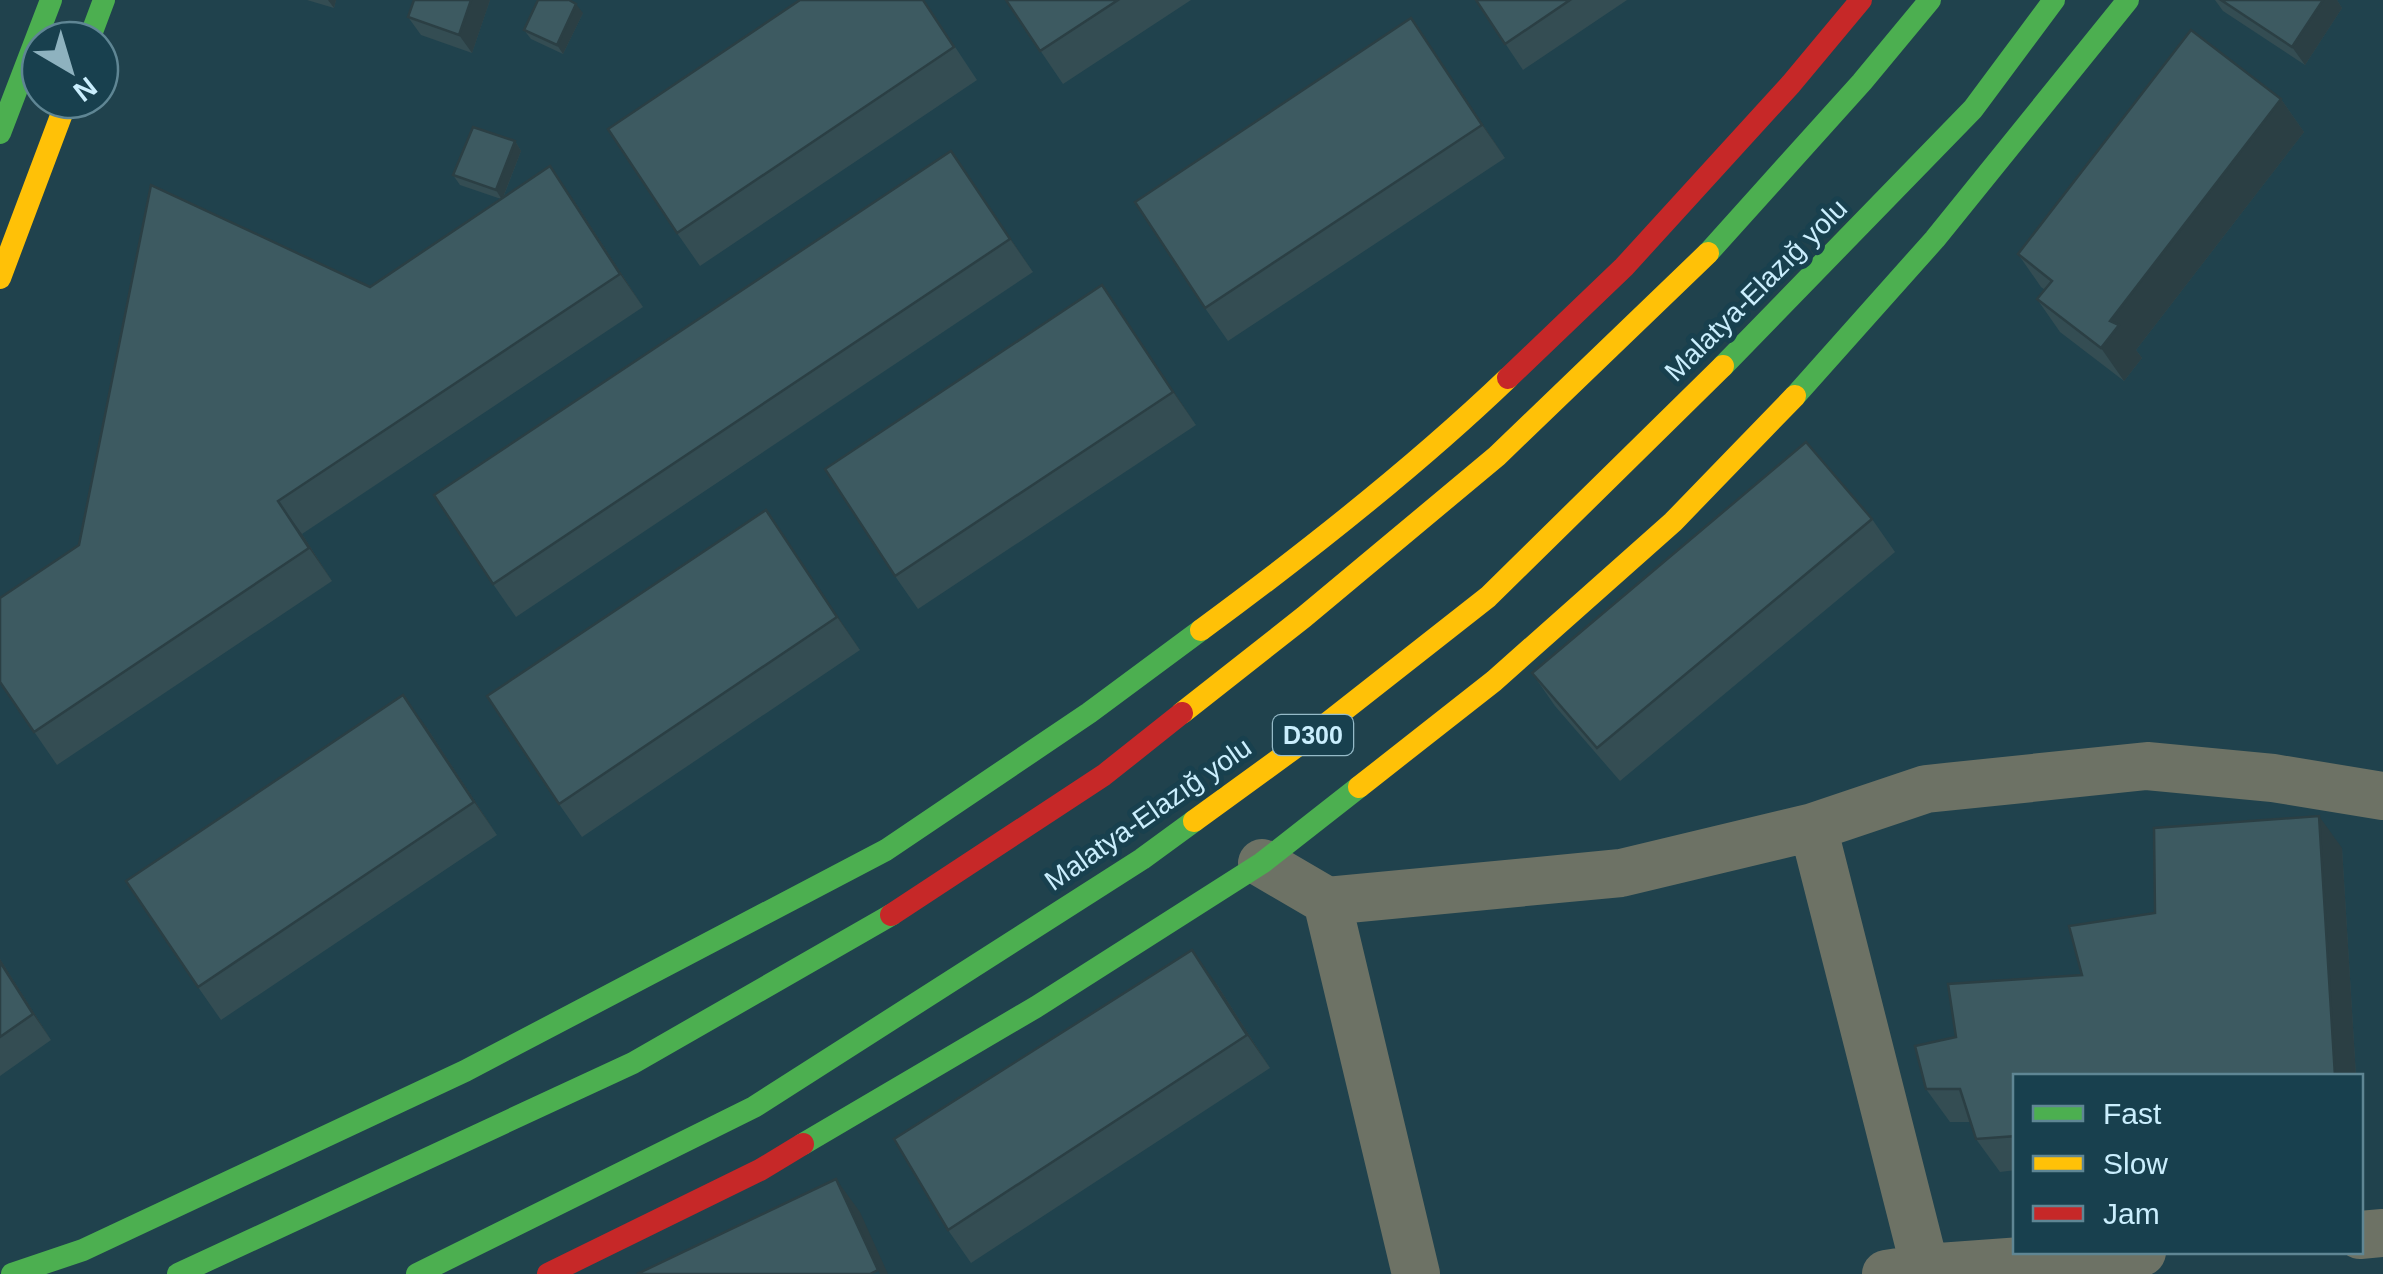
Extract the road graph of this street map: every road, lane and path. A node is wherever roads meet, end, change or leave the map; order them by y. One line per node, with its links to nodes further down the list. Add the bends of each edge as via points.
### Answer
1 (51, 0): 7 (main road)
2 (1861, 0): 15 (main road, via 1624,267 1472,413 1275,575 1090,713 886,850 705,947 465,1070 83,1250)
3 (1930, 0): 16 (main road, Malatya-Elazığ yolu, via 1701,260 1496,456 1104,775 899,910 633,1063)
4 (2054, 0): 17 (main road, Malatya-Elazığ yolu / D300, via 1973,110 1774,316 1488,597 1311,736 1142,859 754,1107)
5 (2128, 0): 11 (main road, via 1935,239 1673,522 1494,681)
6 (59, 120): 8 (main road)
7 (0, 133)
8 (0, 278)
9 (2383, 796): 10 (street, via 2147,766 1926,789)
10 (1813, 826): 12 (street, via 1621,873); 14 (street)
11 (1262, 864): 12 (street); 18 (main road, via 760,1170)
12 (1328, 902): 19 (street)
13 (2117, 1254): 14 (street)
14 (1905, 1271)
15 (12, 1274)
16 (178, 1274)
17 (418, 1274)
18 (548, 1274)
19 (1416, 1274)

